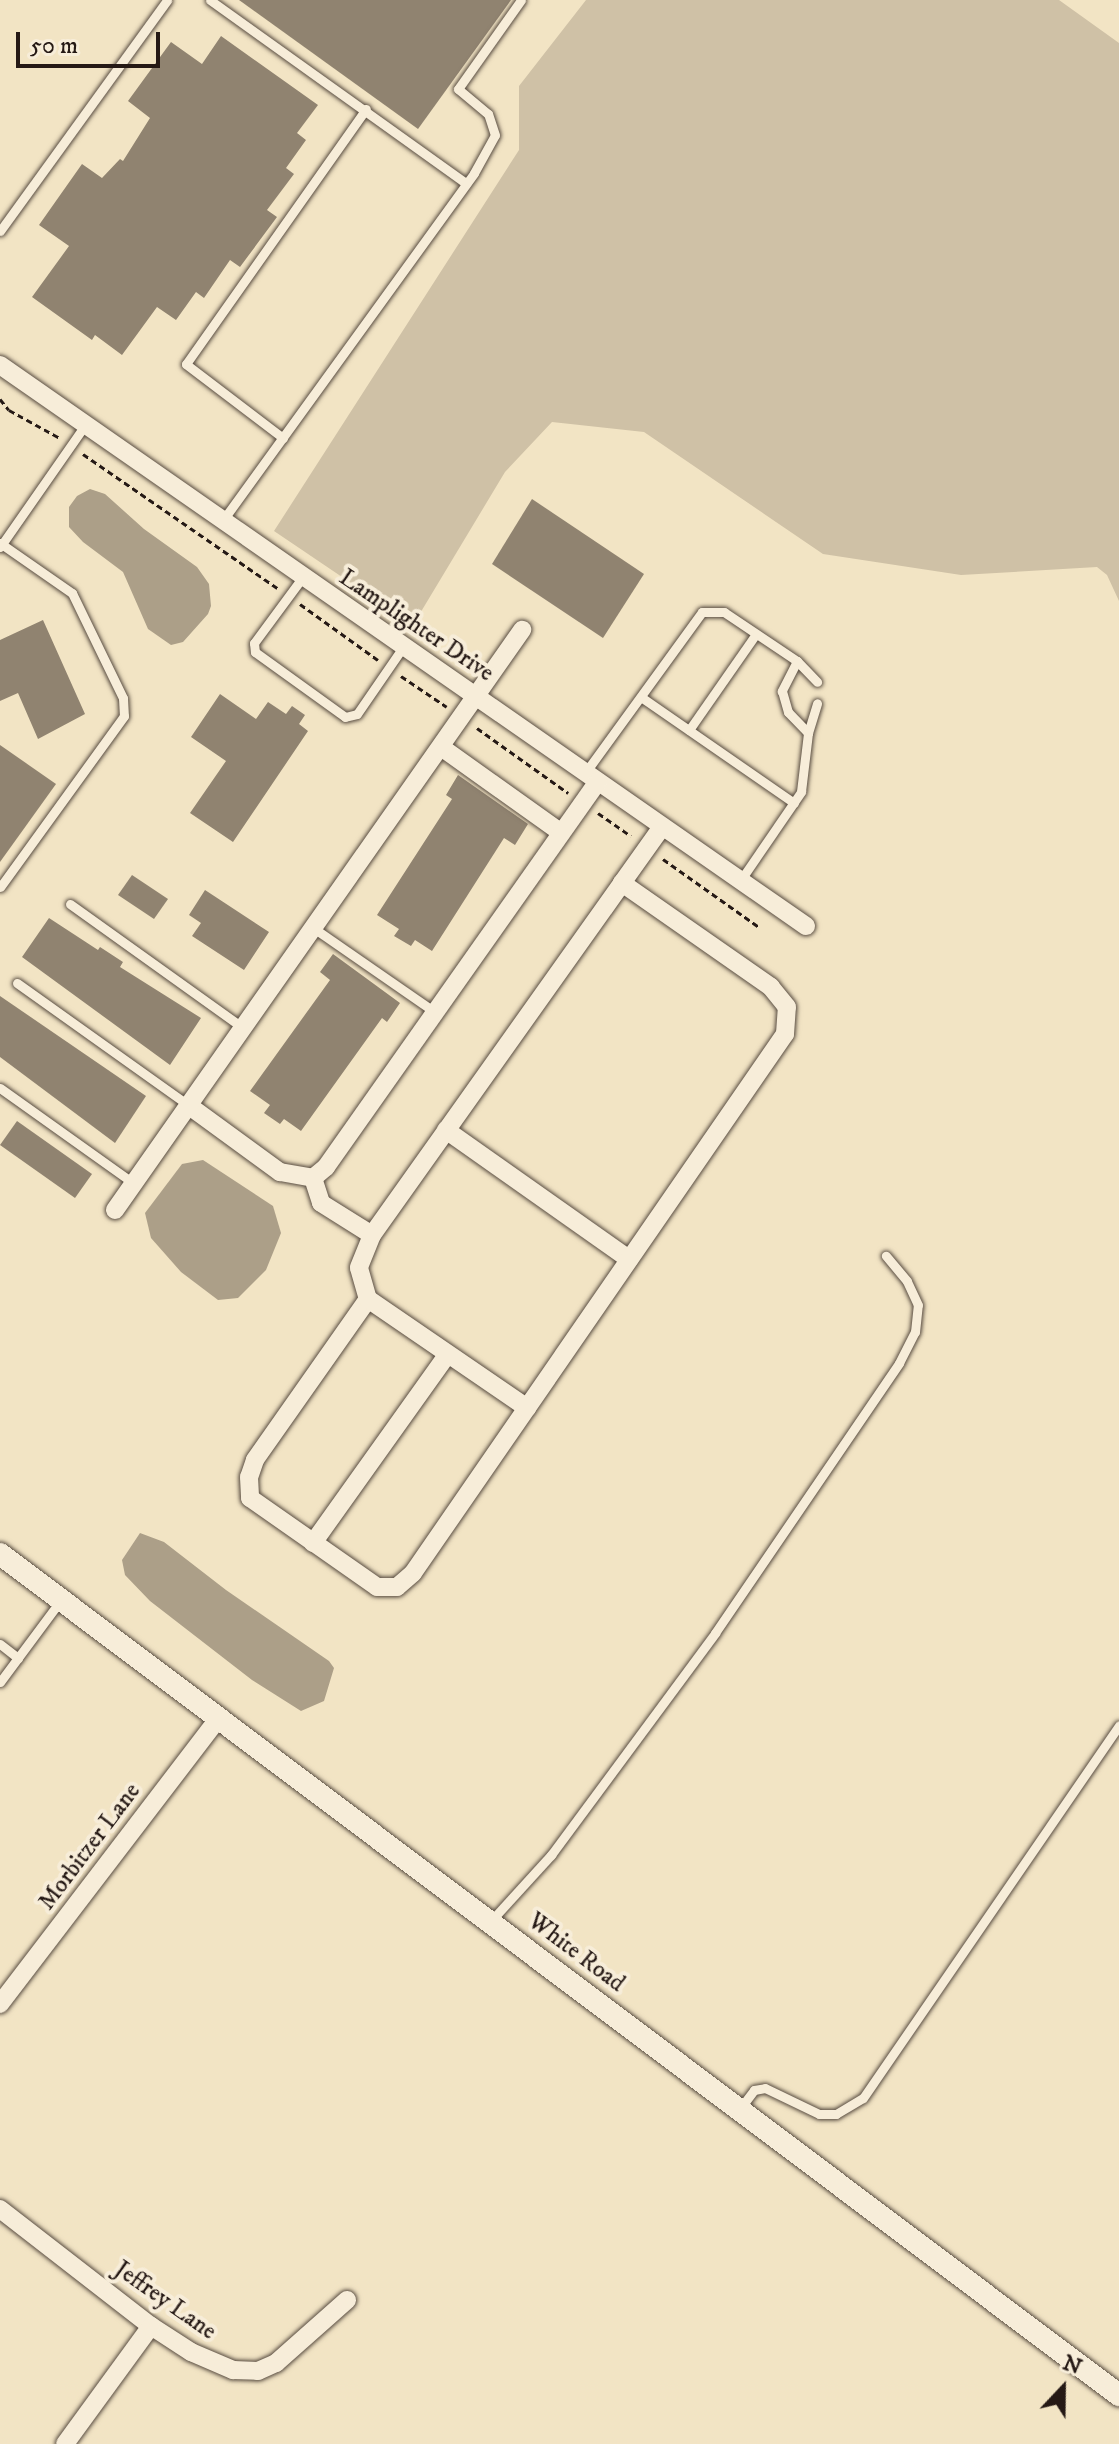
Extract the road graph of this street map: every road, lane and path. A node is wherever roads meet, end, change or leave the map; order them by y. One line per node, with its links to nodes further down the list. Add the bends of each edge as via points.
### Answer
1 (167, 0): 6 (lane)
2 (210, 0): 4 (lane)
3 (521, 0): 5 (lane, via 458,89 488,114 495,135)
4 (366, 109): 5 (lane); 9 (lane, via 186,364)
5 (466, 183): 9 (lane)
6 (0, 231)
7 (0, 365): 8 (street, Lamplighter Drive)
8 (85, 425): 10 (street, Lamplighter Drive); 11 (lane)
9 (283, 438): 10 (lane)
10 (223, 520): 12 (street, Lamplighter Drive)
11 (1, 545): 30 (lane, via 72,593 123,698 124,716)
12 (302, 578): 15 (street, Lamplighter Drive); 15 (lane, via 254,643 255,652 345,717 357,714)
13 (522, 630): 18 (street)
14 (756, 634): 16 (lane); 19 (lane, via 724,612 702,612); 21 (lane)
15 (403, 647): 18 (street, Lamplighter Drive)
16 (797, 661): 17 (lane); 22 (lane, via 782,691 788,712)
17 (817, 682)
18 (475, 696): 23 (street); 24 (street, Lamplighter Drive)
19 (641, 697): 21 (lane); 24 (lane)
20 (817, 703): 22 (lane)
21 (689, 730): 25 (lane)
22 (808, 733): 25 (lane, via 801,792)
23 (441, 747): 27 (street); 33 (street)
24 (591, 778): 26 (street, Lamplighter Drive); 27 (street)
25 (794, 803): 28 (lane)
26 (662, 827): 28 (street, Lamplighter Drive); 29 (street)
27 (560, 832): 35 (street)
28 (740, 881): 32 (street, Lamplighter Drive)
29 (622, 883): 39 (street); 45 (street, via 771,987 787,1007 785,1034)
30 (0, 887)
31 (70, 904): 36 (lane)
32 (806, 926)
33 (315, 929): 35 (lane); 36 (street)
34 (17, 983): 38 (lane)
35 (435, 1012): 40 (street)
36 (243, 1028): 38 (street)
37 (0, 1088): 41 (lane)
38 (188, 1105): 40 (street, via 280,1172); 41 (street)
39 (446, 1130): 43 (street); 45 (street)
40 (313, 1178): 43 (street, via 321,1203)
41 (133, 1183): 42 (street)
42 (115, 1210)
43 (372, 1235): 46 (street, via 359,1268)
44 (886, 1256): 57 (lane, via 918,1305 915,1332 899,1363 706,1646 551,1855)
45 (629, 1259): 48 (street)
46 (368, 1299): 47 (street); 49 (street, via 255,1460 249,1477 250,1498)
47 (448, 1354): 48 (street); 49 (street)
48 (527, 1408): 49 (street, via 413,1573 397,1587 377,1587)
49 (313, 1543)
50 (0, 1554): 51 (street, White Road)
51 (61, 1600): 53 (lane); 55 (street, White Road)
52 (0, 1644): 53 (lane)
53 (18, 1658): 54 (lane)
54 (0, 1682)
55 (218, 1719): 57 (street, White Road); 58 (street, Morbitzer Lane)
56 (1119, 1726): 59 (lane, via 863,2098 836,2114 819,2114 765,2088 754,2090)
57 (490, 1922): 59 (street, White Road)
58 (0, 2004)
59 (739, 2110): 63 (street, White Road)
60 (0, 2209): 62 (street, Jeffrey Lane)
61 (347, 2300): 62 (street, Jeffrey Lane, via 276,2363 258,2371 212,2362)
62 (151, 2326): 64 (street)
63 (1119, 2395)
64 (65, 2444)

